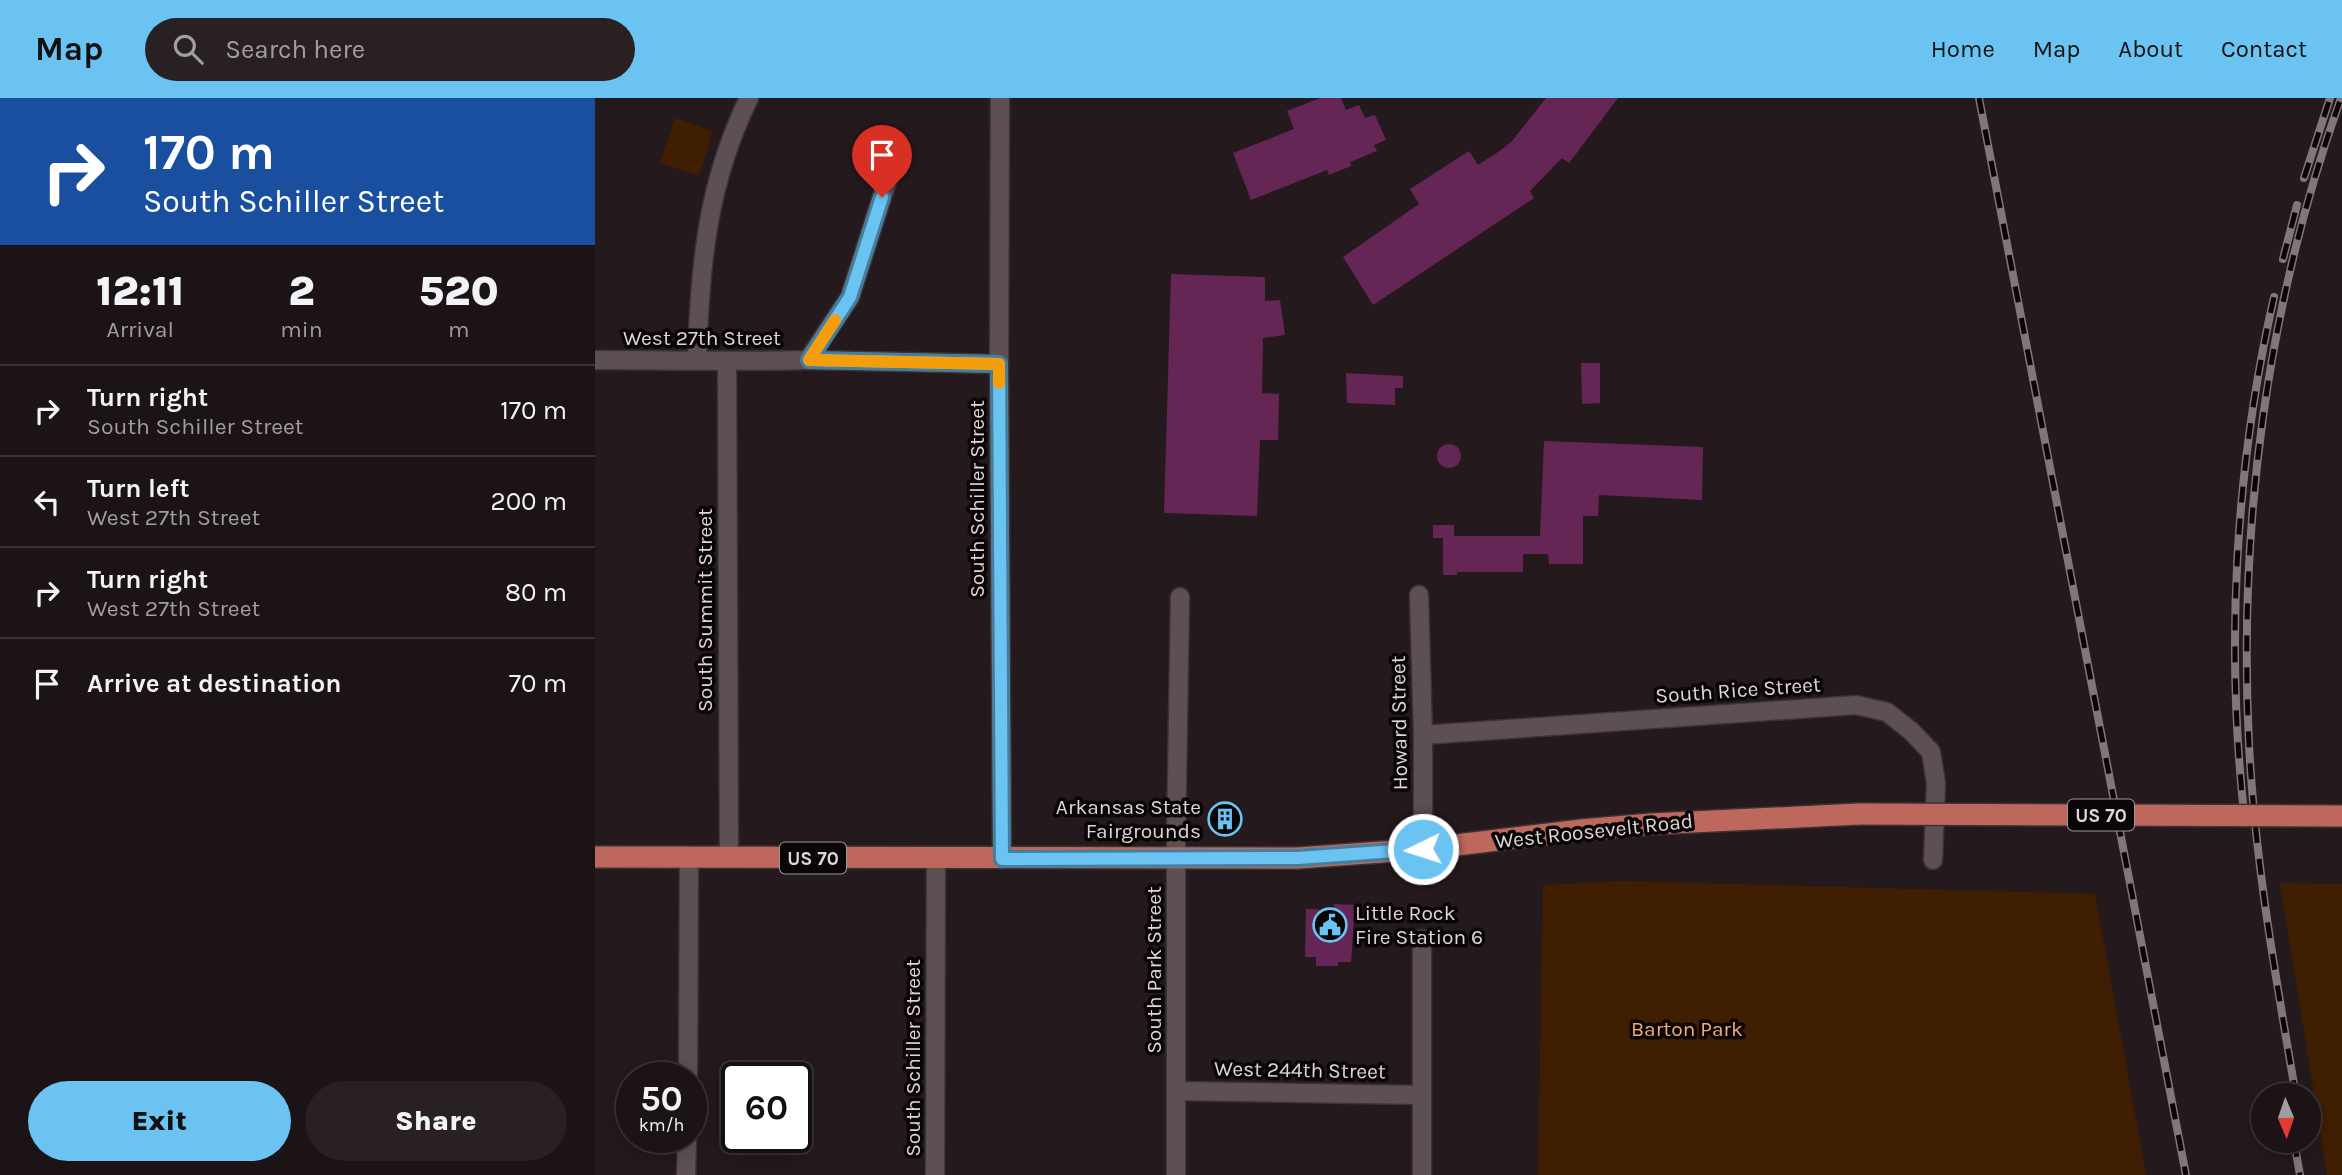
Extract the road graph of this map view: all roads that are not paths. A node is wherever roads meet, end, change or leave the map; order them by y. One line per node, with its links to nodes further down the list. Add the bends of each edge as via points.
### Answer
1 (749, 98): 4 (street, via 724,160 704,241)
2 (1000, 98): 8 (street, South Schiller Street)
3 (890, 172): 6 (street, West 27th Street, via 850,297)
4 (697, 359): 5 (street, West 27th Street); 7 (street, West 27th Street)
5 (595, 360)
6 (809, 360): 7 (street, West 27th Street); 8 (street, West 27th Street)
7 (727, 362): 16 (street, South Summit Street)
8 (999, 364): 18 (street, South Schiller Street)
9 (1419, 595): 11 (street, Howard Street)
10 (1180, 597): 19 (street, South Park Street)
11 (1423, 735): 13 (street, Howard Street); 20 (street, South Rice Street, via 1856,705 1887,712 1931,752 1936,783)
12 (2342, 816): 13 (main road, West Roosevelt Road / US 70, bridge, via 1859,814 1651,824)
13 (1423, 849): 19 (main road, West Roosevelt Road / US 70, via 1298,858)
14 (595, 857): 15 (main road, West Roosevelt Road / US 70)
15 (689, 858): 16 (main road, West Roosevelt Road / US 70); 22 (street)
16 (729, 858): 17 (main road, West Roosevelt Road / US 70)
17 (936, 858): 18 (main road, West Roosevelt Road / US 70); 27 (street, South Schiller Street)
18 (1002, 859): 19 (main road, West Roosevelt Road / US 70)
19 (1176, 859): 23 (street, South Park Street)
20 (1933, 860)
21 (1422, 939): 24 (street)
22 (688, 1062)
23 (1177, 1091): 24 (street, West 244th Street); 28 (street, South Park Street)
24 (1422, 1095): 29 (street)
25 (687, 1153): 26 (street)
26 (686, 1175)
27 (935, 1175)
28 (1176, 1175)
29 (1422, 1175)

